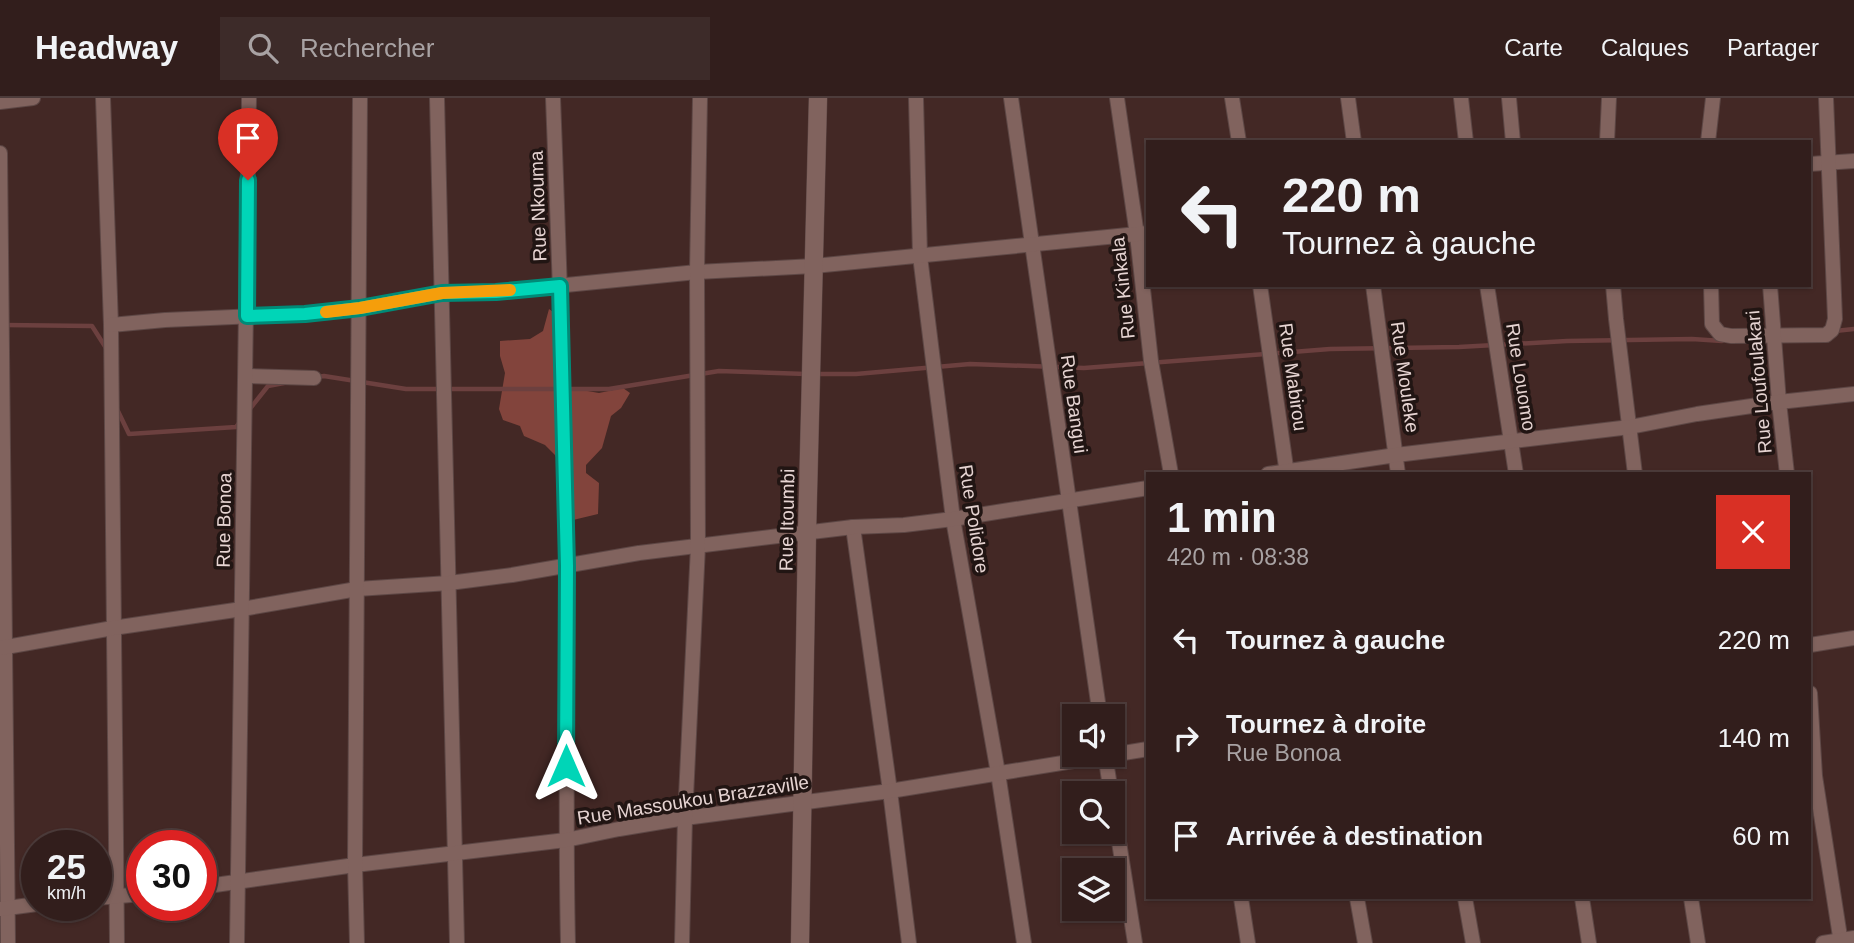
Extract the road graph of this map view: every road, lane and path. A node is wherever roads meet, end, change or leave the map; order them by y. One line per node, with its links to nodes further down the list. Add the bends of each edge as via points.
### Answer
1 (33, 98): 19 (street)
2 (103, 98): 45 (street)
3 (249, 98): 44 (street, Rue Bonoa)
4 (360, 98): 43 (street)
5 (437, 98): 42 (street)
6 (553, 98): 35 (street, Rue Nkouma)
7 (701, 98): 34 (street)
8 (818, 98): 33 (street, Rue Itoumbi)
9 (916, 98): 32 (street, Rue Polidore)
10 (1011, 98): 31 (street, Rue Bangui)
11 (1117, 98): 30 (street, Rue Kinkala)
12 (1232, 98): 20 (street)
13 (1348, 98): 21 (street)
14 (1461, 98): 22 (street)
15 (1509, 98): 23 (street)
16 (1609, 98): 24 (street)
17 (1713, 98): 25 (street)
18 (1826, 98): 28 (street)
19 (0, 102)
20 (1239, 140)
21 (1354, 140)
22 (1466, 140)
23 (1513, 140)
24 (1607, 140)
25 (1708, 140)
26 (0, 153): 74 (street)
27 (1854, 161): 28 (street)
28 (1829, 163): 29 (street); 46 (street, via 1832,330 1826,335)
29 (1811, 164)
30 (1143, 234): 31 (street); 54 (street, Rue Kinkala, via 1150,361)
31 (1031, 246): 32 (street); 62 (street, Rue Bangui)
32 (920, 256): 33 (street); 63 (street, Rue Polidore)
33 (814, 266): 34 (street); 65 (street, Rue Itoumbi)
34 (697, 272): 35 (street); 66 (street)
35 (560, 286): 42 (street); 67 (street, Rue Nkouma)
36 (1260, 287): 55 (street, Rue Mabirou)
37 (1373, 287): 53 (street, Rue Mouleke)
38 (1487, 287): 52 (street, Rue Louomo)
39 (1613, 287): 51 (street)
40 (1711, 287): 46 (street, via 1712,324 1720,334)
41 (1770, 287): 46 (street, Rue Loufoulakari)
42 (442, 293): 43 (street); 68 (street)
43 (360, 308): 44 (street); 69 (street)
44 (247, 316): 45 (street); 47 (street, Rue Bonoa)
45 (111, 325): 71 (street)
46 (1774, 337): 50 (street, Rue Loufoulakari)
47 (246, 376): 48 (street); 70 (street, Rue Bonoa)
48 (314, 378)
49 (1854, 394): 50 (street)
50 (1779, 402): 51 (street); 60 (street, Rue Loufoulakari)
51 (1630, 427): 52 (street); 59 (street)
52 (1512, 442): 53 (street); 58 (street, Rue Louomo)
53 (1396, 455): 56 (street); 57 (street, Rue Mouleke)
54 (1171, 472)
55 (1287, 472)
56 (1293, 472)
57 (1398, 472)
58 (1516, 472)
59 (1635, 472)
60 (1787, 472)
61 (1146, 488): 62 (street)
62 (1069, 500): 63 (street); 75 (street, Rue Bangui)
63 (953, 519): 64 (street); 80 (street, Rue Polidore)
64 (853, 527): 65 (street); 81 (street)
65 (807, 533): 66 (street); 82 (street, Rue Itoumbi)
66 (698, 546): 67 (street); 83 (street)
67 (567, 566): 68 (street); 84 (street, Rue Nkouma)
68 (449, 583): 69 (street); 86 (street)
69 (357, 589): 70 (street); 87 (street)
70 (242, 609): 71 (street); 88 (street, Rue Bonoa)
71 (113, 628): 74 (street); 92 (street)
72 (1854, 638): 73 (street)
73 (1811, 645)
74 (2, 648): 98 (street)
75 (1098, 704)
76 (1811, 710): 99 (street, via 1815,776)
77 (1146, 749): 78 (street, Rue Massoukou Brazzaville)
78 (1125, 752)
79 (1062, 762): 80 (street, Rue Massoukou Brazzaville)
80 (998, 773): 81 (street, Rue Massoukou Brazzaville); 109 (street, Rue Polidore)
81 (890, 791): 82 (street, Rue Massoukou Brazzaville); 108 (street)
82 (803, 801): 83 (street, Rue Massoukou Brazzaville); 107 (street, Rue Itoumbi)
83 (685, 818): 84 (street, Rue Massoukou Brazzaville); 106 (street)
84 (566, 840): 86 (street, Rue Massoukou Brazzaville); 105 (street, Rue Nkouma)
85 (1119, 844): 110 (street)
86 (455, 853): 87 (street, Rue Massoukou Brazzaville); 104 (street)
87 (355, 865): 88 (street, Rue Massoukou Brazzaville); 103 (street)
88 (238, 882): 89 (street, Rue Massoukou Brazzaville); 102 (street, Rue Bonoa)
89 (217, 885)
90 (126, 896): 92 (street)
91 (112, 897): 92 (street)
92 (117, 897): 101 (street)
93 (1241, 899): 111 (street)
94 (1357, 899): 112 (street)
95 (1465, 899): 113 (street)
96 (1582, 899): 114 (street)
97 (1691, 899): 115 (street)
98 (4, 908): 100 (street)
99 (1845, 940): 116 (street)
100 (8, 943)
101 (117, 943)
102 (237, 943)
103 (356, 943)
104 (457, 943)
105 (568, 943)
106 (682, 943)
107 (800, 943)
108 (909, 943)
109 (1024, 943)
110 (1135, 943)
111 (1248, 943)
112 (1365, 943)
113 (1473, 943)
114 (1589, 943)
115 (1698, 943)
116 (1823, 943)

